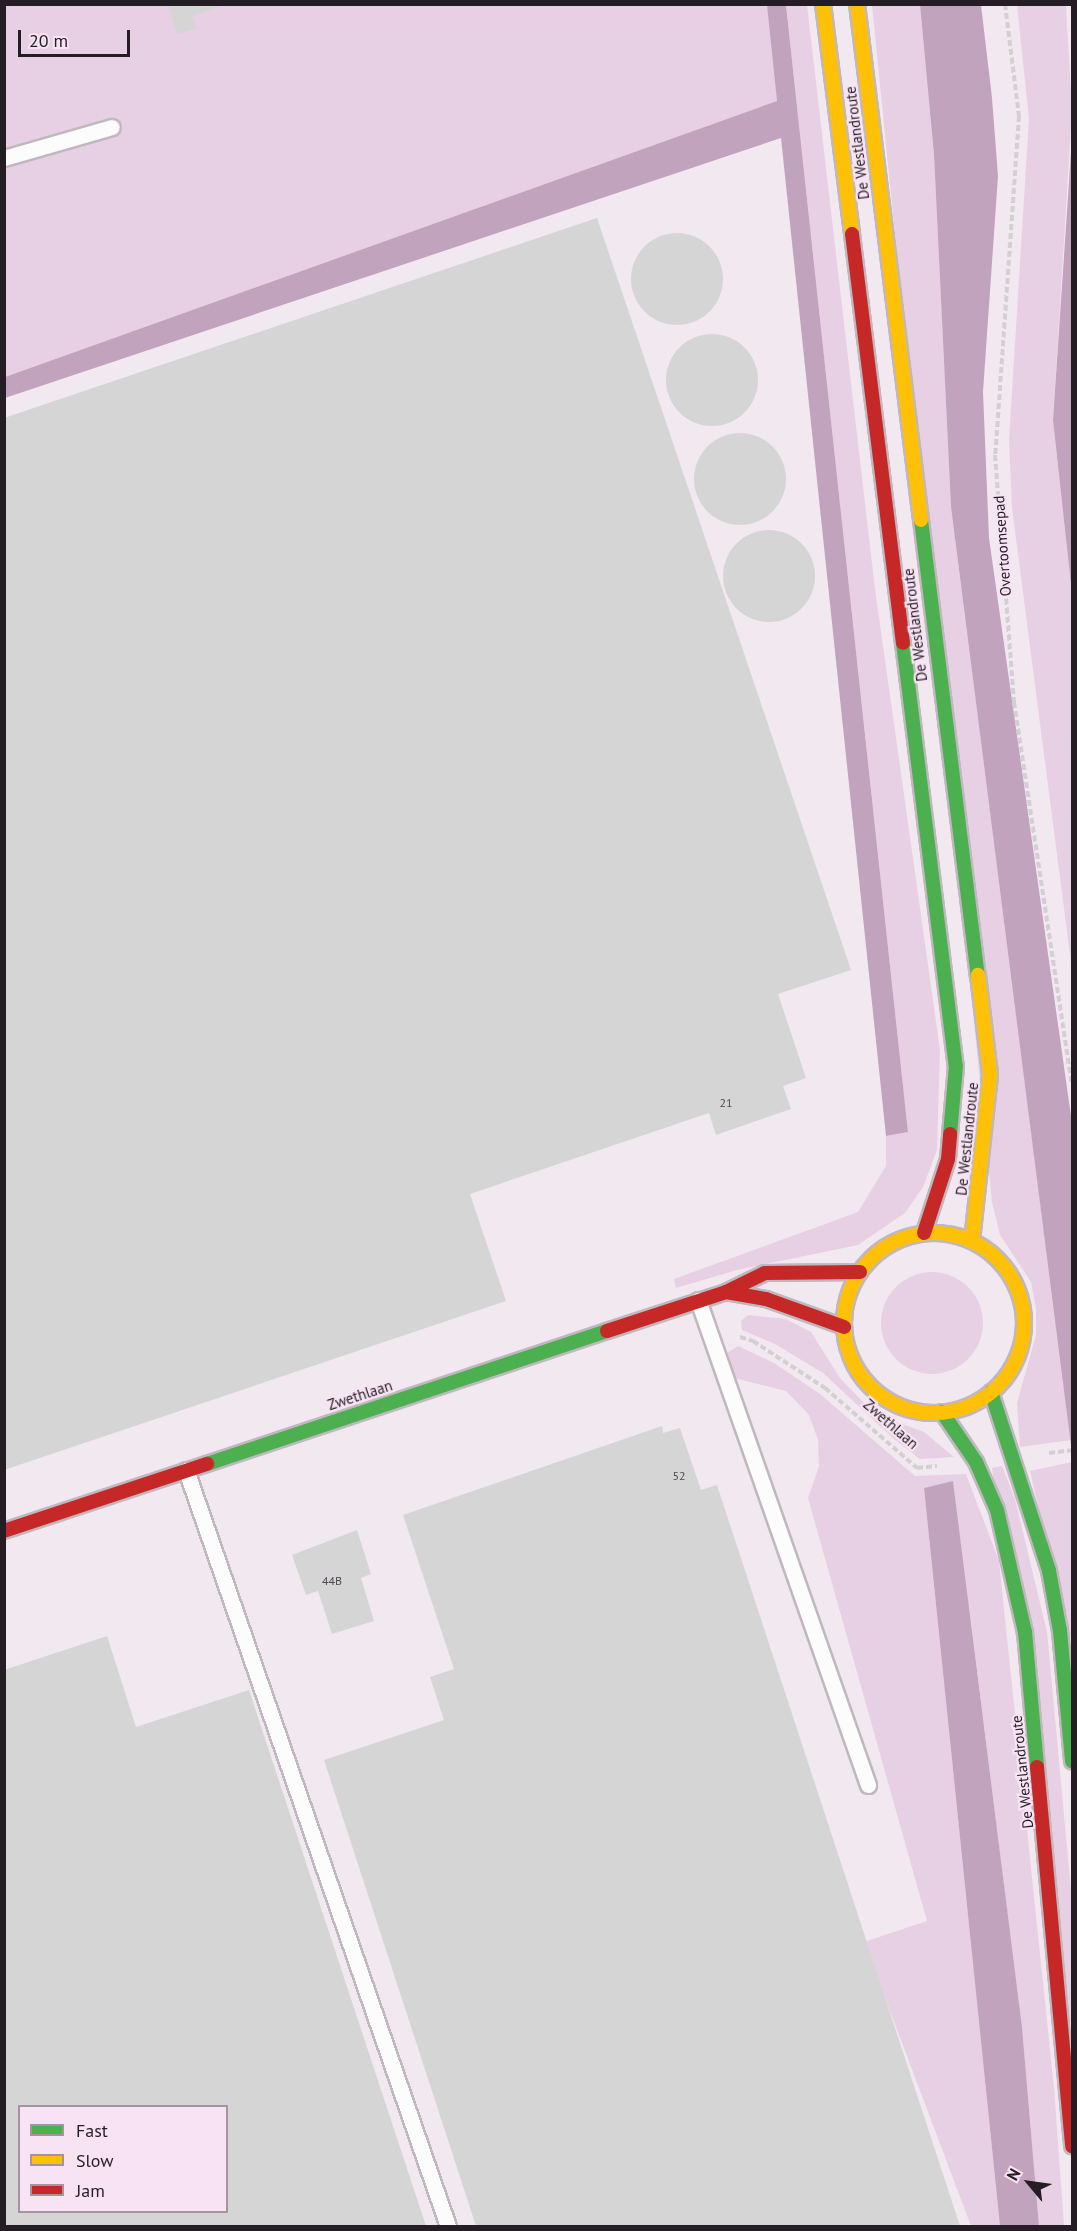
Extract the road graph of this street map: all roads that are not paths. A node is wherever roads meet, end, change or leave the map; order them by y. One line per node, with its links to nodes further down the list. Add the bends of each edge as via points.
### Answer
1 (823, 4): 5 (main road, De Westlandroute, via 956,1066 948,1159)
2 (858, 4): 6 (main road, De Westlandroute, via 990,1074)
3 (112, 127): 4 (lane)
4 (4, 158)
5 (924, 1233): 6 (main road, via 949,1234); 7 (main road, via 888,1245)
6 (972, 1241): 11 (main road, via 1006,1270 1023,1312 1017,1356)
7 (860, 1272): 8 (main road, Zwethlaan, via 765,1273); 10 (main road, via 848,1298)
8 (726, 1292): 9 (main road, Zwethlaan); 10 (main road, Zwethlaan, via 766,1299)
9 (698, 1300): 13 (main road, Zwethlaan); 16 (lane)
10 (844, 1327): 12 (main road, via 856,1368 874,1390 913,1410)
11 (991, 1392): 12 (main road, via 968,1406); 15 (main road, via 1016,1458 1049,1571 1060,1631)
12 (942, 1412): 17 (main road, De Westlandroute, via 976,1462 997,1510 1025,1632)
13 (186, 1470): 14 (main road, Zwethlaan); 18 (lane)
14 (4, 1531)
15 (1072, 1761)
16 (868, 1785)
17 (1072, 2146)
18 (447, 2226)

